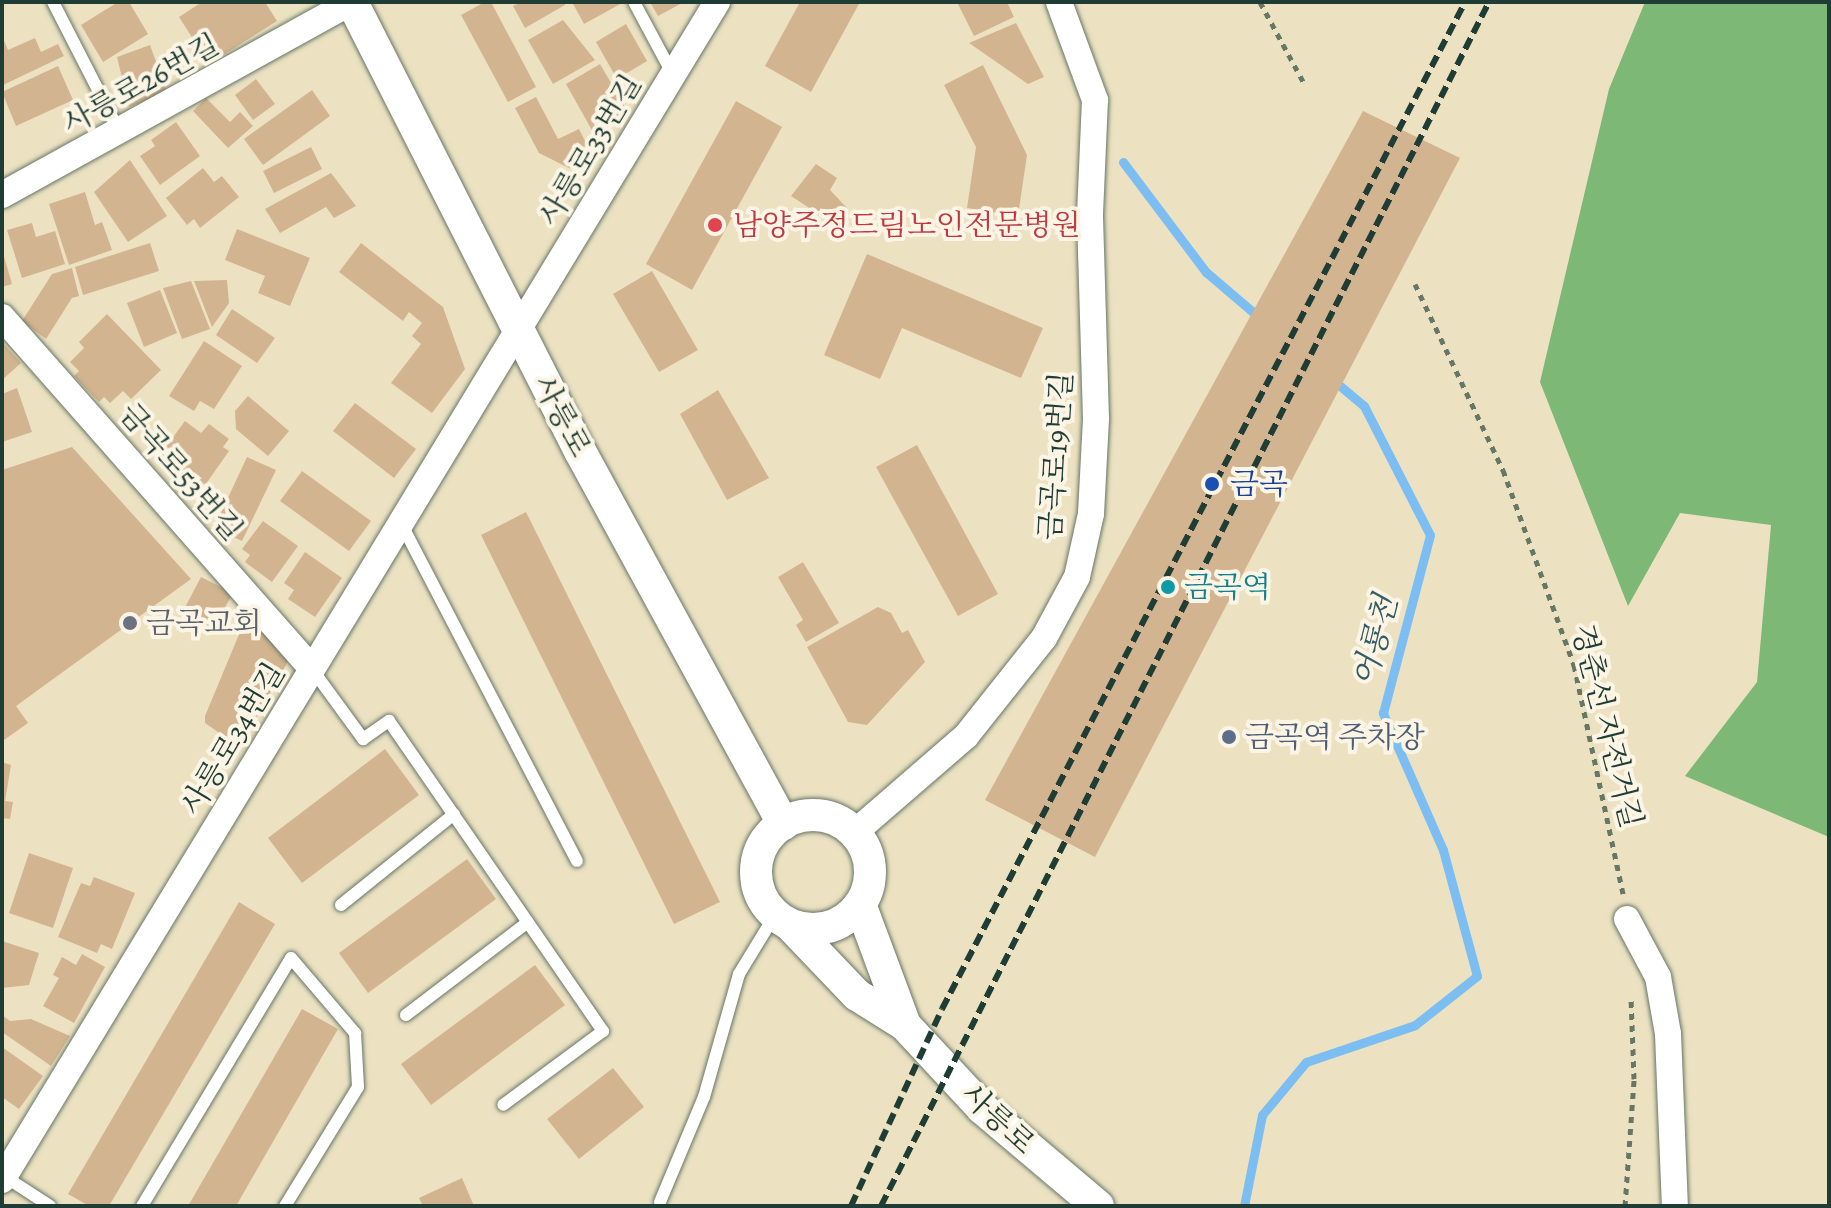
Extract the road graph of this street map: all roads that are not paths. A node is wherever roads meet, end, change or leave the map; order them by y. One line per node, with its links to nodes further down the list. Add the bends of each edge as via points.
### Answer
1 (53, 2): 7 (lane)
2 (351, 2): 7 (street, 사릉로26번길); 10 (street, 사릉로)
3 (634, 2): 6 (lane)
4 (717, 2): 6 (street, 사릉로33번길)
5 (1059, 2): 15 (street, 금곡로19번길, via 1095,100 1090,214 1096,419 1091,514 1077,577 1044,638 966,736)
6 (673, 75): 10 (street, 사릉로33번길)
7 (120, 132): 8 (street, 사릉로26번길)
8 (2, 195)
9 (2, 317): 12 (street, 금곡로53번길)
10 (518, 331): 11 (street, 사릉로34번길); 14 (street, 사릉로)
11 (401, 523): 12 (street, 사릉로34번길); 16 (lane)
12 (312, 669): 13 (lane, via 363,739 389,721); 25 (street, 사릉로34번길)
13 (454, 814): 18 (lane); 21 (lane)
14 (783, 824): 15 (street, via 820,815); 20 (street, 사릉로, via 760,851 756,868 763,902)
15 (854, 833): 17 (street, via 870,868)
16 (577, 861)
17 (860, 904): 20 (street, via 829,927); 23 (street, 사릉로)
18 (341, 905)
19 (1627, 919): 31 (street, via 1658,977 1668,1034)
20 (783, 920): 23 (street, 사릉로, via 857,995); 26 (lane, via 739,974 704,1097)
21 (528, 922): 22 (lane); 24 (lane, via 603,1031)
22 (406, 1015)
23 (905, 1025): 30 (street, 사릉로, via 982,1108)
24 (503, 1105)
25 (3, 1178): 27 (lane)
26 (660, 1202)
27 (50, 1206)
28 (142, 1206): 29 (lane, via 291,958 355,1033 358,1087)
29 (285, 1206)
30 (1098, 1206)
31 (1675, 1206)

